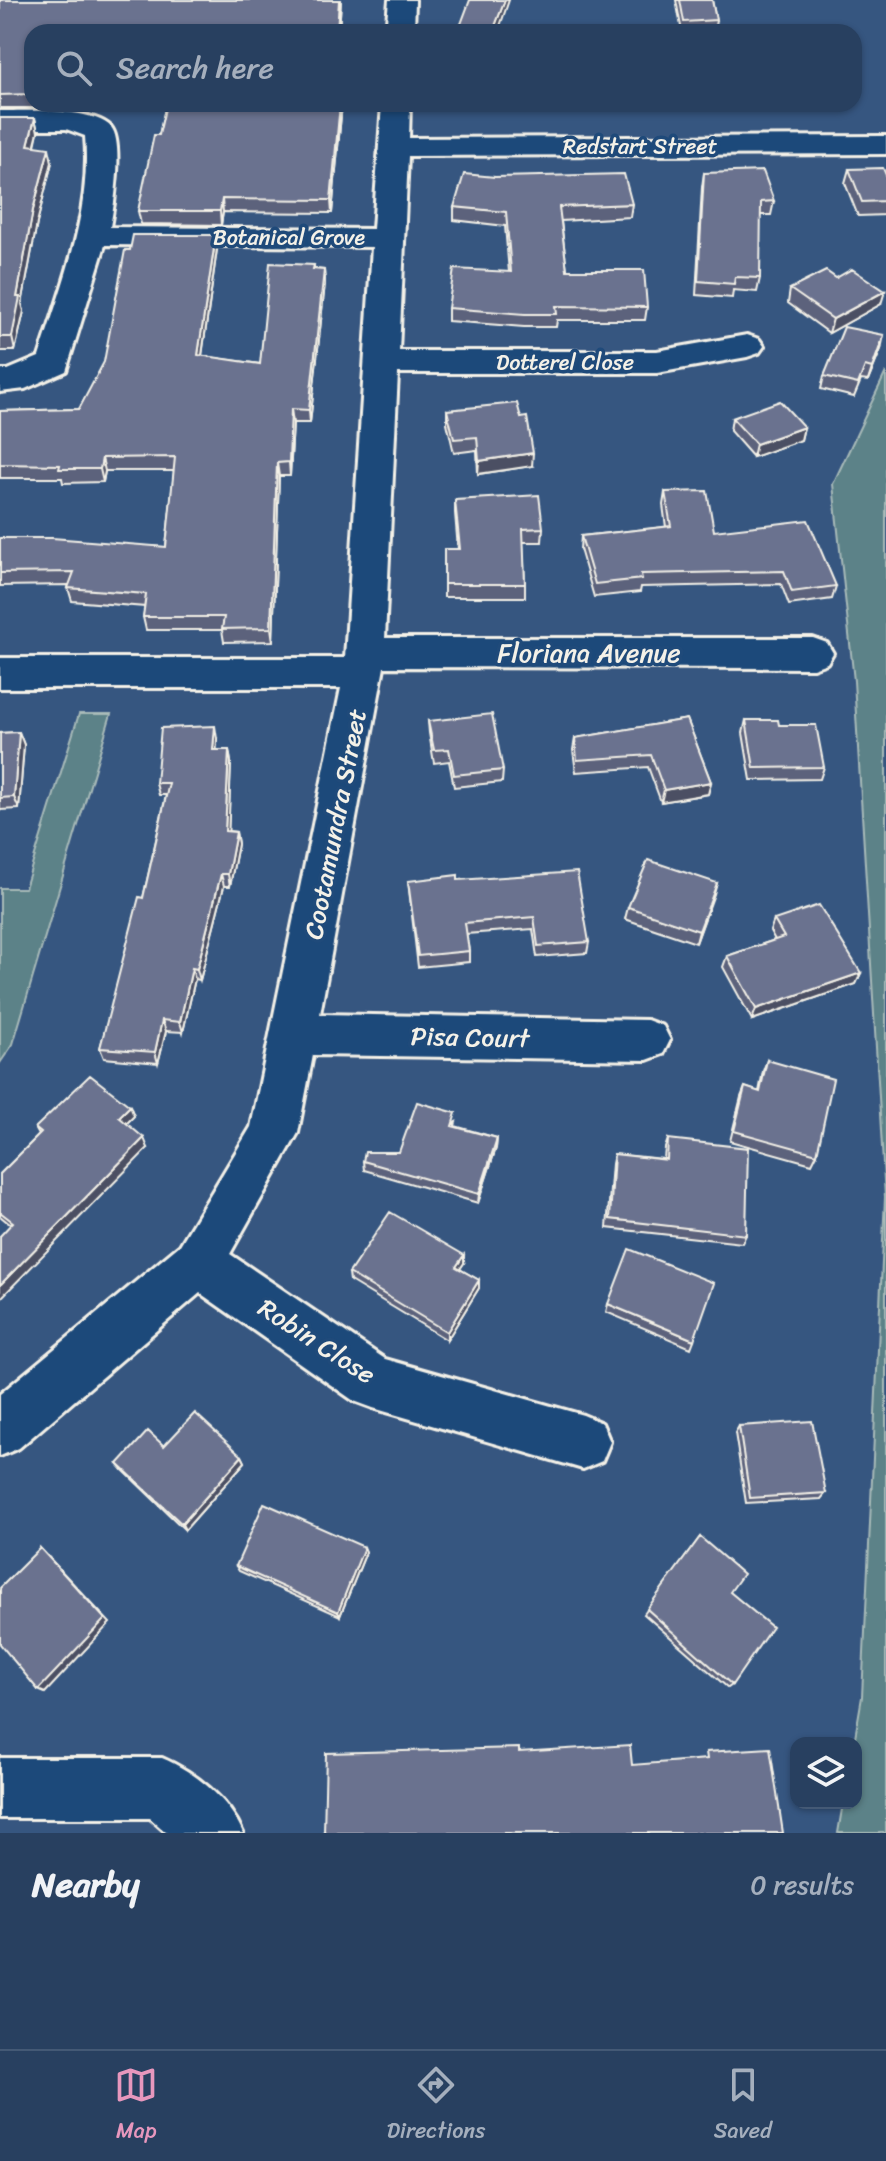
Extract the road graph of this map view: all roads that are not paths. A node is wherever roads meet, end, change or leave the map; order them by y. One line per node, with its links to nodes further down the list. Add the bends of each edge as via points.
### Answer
1 (402, 0): 2 (street)
2 (400, 24)
3 (395, 112): 6 (street, Cootamundra Street)
4 (0, 120): 7 (street, via 69,120 99,131 103,150)
5 (886, 145): 6 (street, Redstart Street)
6 (393, 147): 8 (street, Cootamundra Street)
7 (93, 236): 8 (street, Botanical Grove); 11 (street, via 54,363 13,381)
8 (388, 238): 10 (street, Cootamundra Street)
9 (747, 346): 10 (street, Dotterel Close, via 657,362)
10 (381, 362): 13 (street, Cootamundra Street)
11 (0, 381)
12 (813, 653): 13 (street, Floriana Avenue)
13 (365, 662): 14 (street, Floriana Avenue); 15 (street, Cootamundra Street)
14 (0, 673)
15 (293, 1034): 16 (street, Pisa Court); 17 (street, Cootamundra Street, via 274,1133)
16 (647, 1040)
17 (198, 1262): 18 (street, Cootamundra Street); 19 (street, Robin Close, via 373,1382)
18 (0, 1429)
19 (583, 1442)
20 (0, 1788): 21 (street, via 162,1788)
21 (212, 1833)

